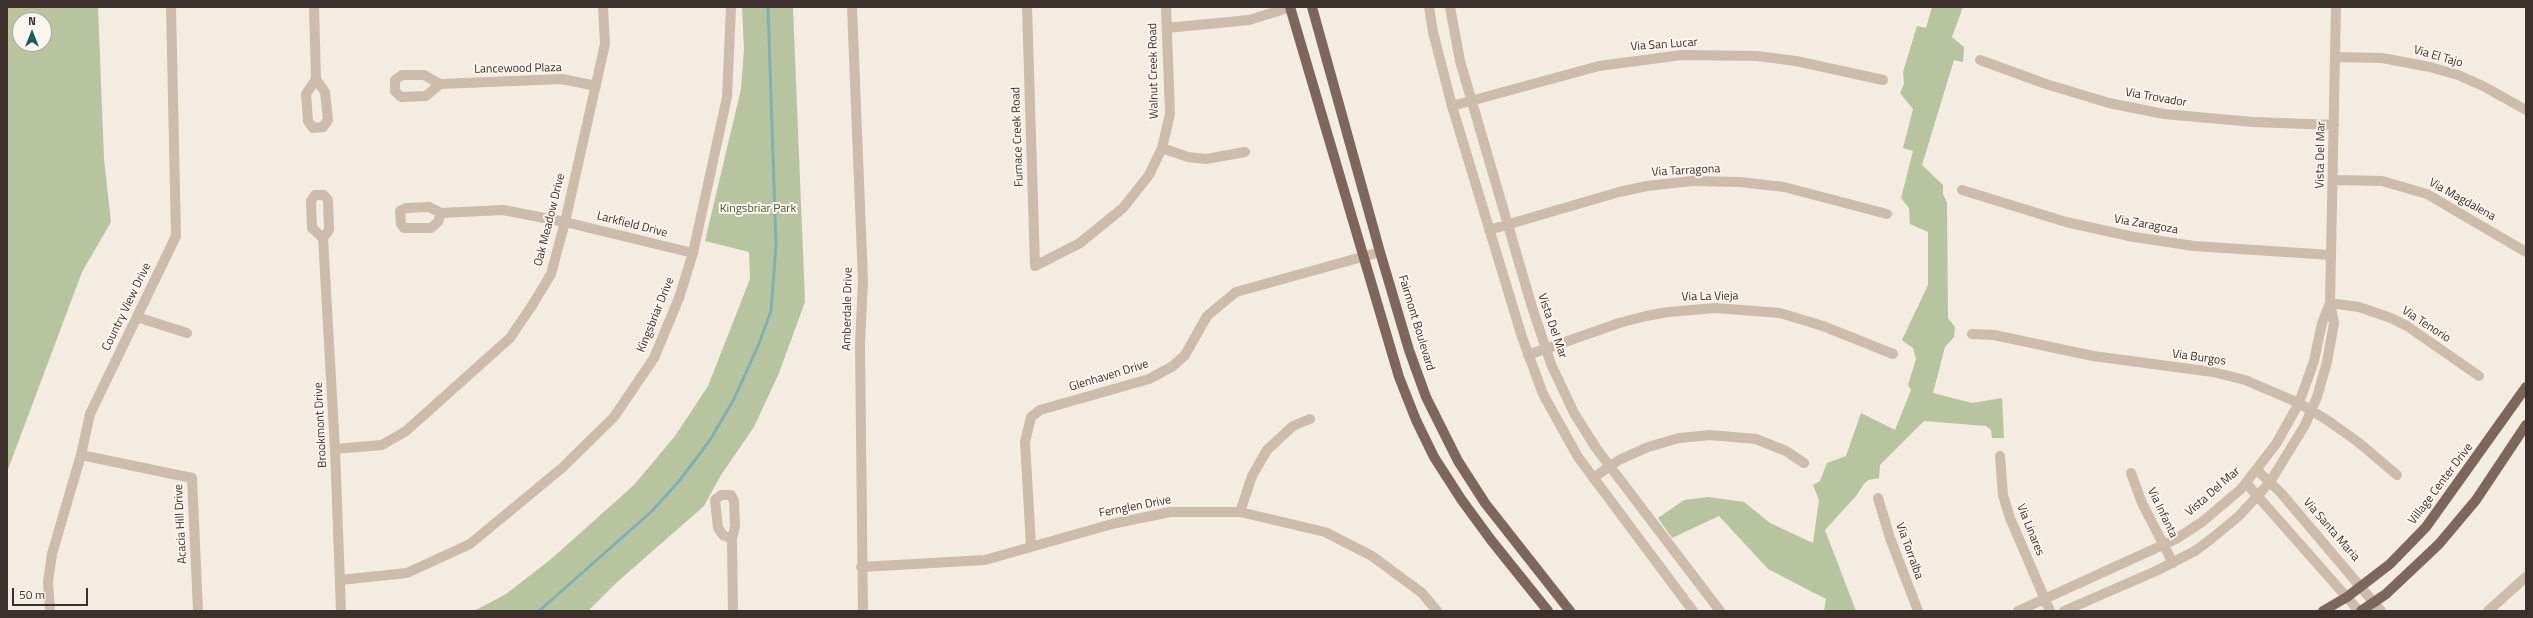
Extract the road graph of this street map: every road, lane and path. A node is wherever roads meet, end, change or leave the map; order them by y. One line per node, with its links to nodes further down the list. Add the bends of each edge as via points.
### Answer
1 (171, 7): 41 (street, Country View Drive, via 176,236)
2 (314, 7): 16 (street)
3 (603, 7): 19 (street, Oak Meadow Drive, via 605,44)
4 (731, 7): 36 (street, Kingsbriar Drive, via 727,97)
5 (852, 7): 71 (street, Amberdale Drive, via 863,281 860,344)
6 (1027, 7): 39 (street, Furnace Creek Road)
7 (1166, 7): 13 (street, Walnut Creek Road)
8 (1291, 7): 13 (street, via 1249,20); 38 (main road)
9 (1312, 7): 34 (main road, Fairmont Boulevard)
10 (1429, 7): 21 (street)
11 (1450, 7): 20 (street, Vista Del Mar, via 1460,61)
12 (2336, 7): 14 (street, Vista Del Mar)
13 (1167, 28): 24 (street, Walnut Creek Road, via 1170,114)
14 (2335, 57): 22 (street, Via El Tajo, via 2388,59 2430,67 2483,86); 23 (street, Vista Del Mar)
15 (1980, 60): 23 (street, Via Trovador, via 2109,103 2164,114 2218,120)
16 (316, 79)
17 (1883, 80): 20 (street, Via San Lucar, via 1833,68 1770,58 1682,55 1599,66)
18 (440, 84): 19 (street, Lancewood Plaza, via 562,79)
19 (596, 86): 30 (street, Oak Meadow Drive)
20 (1471, 100): 21 (street, Via San Lucar); 31 (street, Vista Del Mar)
21 (1452, 106): 32 (street)
22 (2526, 110)
23 (2334, 125): 26 (street, Vista Del Mar)
24 (1162, 148): 25 (street, via 1206,160); 39 (street, Walnut Creek Road, via 1149,175 1123,208 1080,244)
25 (1245, 152)
26 (2334, 180): 35 (street, Via Magdalena, via 2382,181 2427,194); 37 (street, Vista Del Mar)
27 (1962, 190): 37 (street, Via Zaragoza, via 2066,222 2134,237 2194,246)
28 (441, 213): 30 (street, Larkfield Drive, via 503,210)
29 (1887, 214): 31 (street, Via Tarragona, via 1784,187 1740,182 1692,181 1619,192)
30 (565, 222): 36 (street, Larkfield Drive); 53 (street, Oak Meadow Drive, via 550,274 510,338 406,431 382,445)
31 (1507, 224): 32 (street, Via Tarragona); 44 (street, Vista Del Mar)
32 (1489, 230): 46 (street)
33 (323, 238): 53 (street, Brookmont Drive)
34 (1380, 252): 38 (street, Glenhaven Drive); 85 (main road, Fairmont Boulevard, via 1409,350 1426,397 1451,449 1485,503)
35 (2526, 252)
36 (693, 253): 73 (street, Kingsbriar Drive, via 679,298 654,358 614,417 562,468 470,544 407,573)
37 (2331, 255): 40 (street, Vista Del Mar)
38 (1363, 257): 68 (street, Glenhaven Drive, via 1236,292 1207,316 1185,355 1173,366 1149,379 1040,410 1031,417 1025,442); 84 (main road, via 1399,377 1434,457 1490,540)
39 (1035, 266)
40 (2330, 303): 47 (street, Via Tenorio, via 2359,307 2391,318 2407,326); 49 (street, Vista Del Mar, via 2322,322 2314,361); 50 (street, Vista Del Mar, via 2334,323 2331,344)
41 (137, 317): 42 (street); 54 (street, Country View Drive, via 90,414)
42 (188, 333)
43 (1972, 334): 49 (street, Via Burgos, via 1994,335 2124,362 2229,375)
44 (1546, 349): 45 (street, Via La Vieja, via 1646,316 1715,308 1780,313 1823,326); 46 (street, Via La Vieja); 57 (street, Vista Del Mar, via 1574,413)
45 (1893, 354)
46 (1528, 355): 61 (street, via 1551,411)
47 (2480, 376)
48 (2526, 387): 74 (main road, Village Center Drive, via 2426,527 2390,564)
49 (2299, 404): 50 (street, Via Burgos); 58 (street, Vista Del Mar)
50 (2312, 410): 60 (street, Via Burgos, via 2342,429); 62 (street, Vista Del Mar, via 2299,437)
51 (1310, 419): 66 (street, via 1293,426 1267,450 1252,476)
52 (2526, 425): 77 (main road, via 2456,525 2416,567)
53 (336, 449): 73 (street, Brookmont Drive)
54 (81, 455): 78 (street, Country View Drive, via 52,554 48,582); 79 (street, Acacia Hill Drive, via 192,478)
55 (2000, 456): 76 (street, Via Linares, via 2001,483 2006,506)
56 (1804, 463): 57 (street, via 1786,451 1756,439 1710,435 1679,438 1648,447)
57 (1609, 467): 61 (street); 87 (street, Vista Del Mar)
58 (2257, 470): 62 (street, Via Santa Maria); 63 (street, Vista Del Mar)
59 (2132, 473): 69 (street, Via Infanta, via 2142,503)
60 (2397, 475)
61 (1593, 478): 86 (street)
62 (2270, 482): 64 (street, Vista Del Mar); 74 (street, Via Santa Maria)
63 (2246, 483): 64 (street); 69 (street, Vista Del Mar, via 2202,522)
64 (2258, 495): 70 (street, Vista Del Mar, via 2227,526 2195,551); 75 (street)
65 (1878, 498): 88 (street, Via Torralba, via 1897,558)
66 (1240, 512): 68 (street, Fernglen Drive, via 1170,512 1112,524); 83 (street, Fernglen Drive, via 1325,532 1372,556 1422,593)
67 (732, 539): 81 (street)
68 (1031, 546): 71 (street, Fernglen Drive, via 985,560)
69 (2164, 546): 70 (street, Via Infanta); 76 (street, Vista Del Mar)
70 (2173, 563): 91 (street, Vista Del Mar)
71 (861, 566): 82 (street, Amberdale Drive)
72 (2526, 577): 95 (street)
73 (340, 580): 80 (street, Brookmont Drive)
74 (2361, 586): 75 (main road, Village Center Drive); 77 (street, Via Santa Maria)
75 (2347, 597): 92 (main road, Village Center Drive); 93 (street)
76 (2045, 600): 89 (street, Vista Del Mar); 90 (street, Via Linares)
77 (2373, 602): 93 (main road); 94 (street, Via Santa Maria)
78 (50, 611)
79 (198, 611)
80 (341, 611)
81 (733, 611)
82 (863, 611)
83 (1437, 611)
84 (1548, 611)
85 (1570, 611)
86 (1693, 611)
87 (1720, 611)
88 (1918, 611)
89 (2018, 611)
90 (2050, 611)
91 (2064, 611)
92 (2322, 611)
93 (2360, 611)
94 (2381, 611)
95 (2488, 611)

